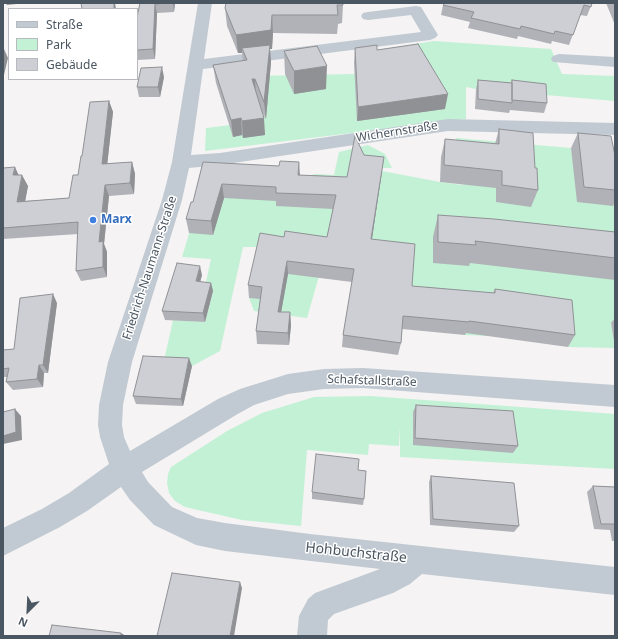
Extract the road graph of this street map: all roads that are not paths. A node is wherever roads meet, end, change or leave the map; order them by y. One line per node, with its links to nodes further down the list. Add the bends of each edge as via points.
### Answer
1 (205, 3): 6 (street, Friedrich-Naumann-Straße)
2 (368, 9): 3 (street); 3 (street, via 416,10 430,35)
3 (364, 43): 6 (street)
4 (559, 59): 5 (street)
5 (615, 62)
6 (196, 65): 8 (street, Friedrich-Naumann-Straße)
7 (615, 129): 8 (street, Wichernstraße, via 448,124 220,159)
8 (182, 162): 10 (street, Friedrich-Naumann-Straße, via 120,362 111,405 111,431 118,458)
9 (615, 396): 10 (street, Schafstallstraße, via 382,379 304,381 236,402)
10 (124, 469): 11 (street, Schafstallstraße, via 78,502); 12 (street, Hohbuchstraße, via 146,500 163,516 196,531 225,537)
11 (3, 542)
12 (417, 560): 13 (street, Hohbuchstraße); 14 (street, via 400,574 383,583 325,603 314,616)
13 (615, 581)
14 (312, 636)

